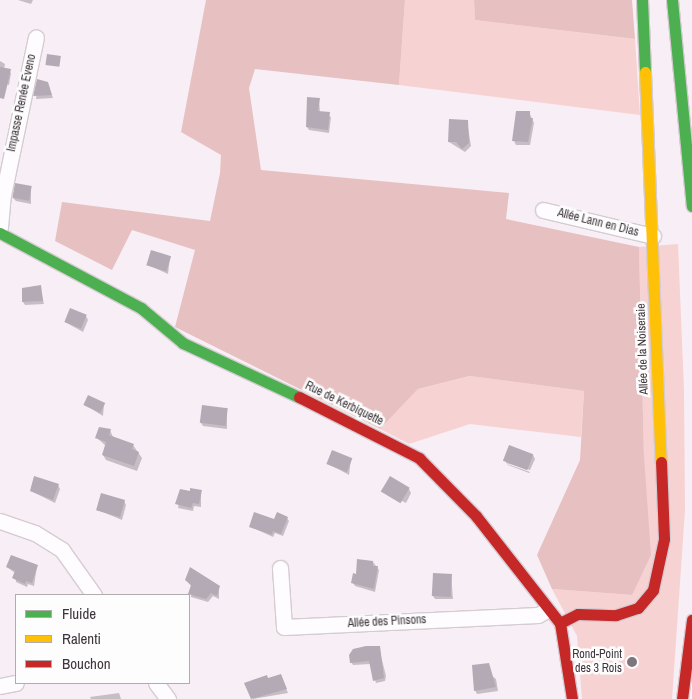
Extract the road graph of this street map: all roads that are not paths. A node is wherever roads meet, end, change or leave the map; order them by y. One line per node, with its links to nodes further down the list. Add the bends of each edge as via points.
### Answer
1 (642, 0): 8 (main road, Allée de la Noiseraie)
2 (672, 0): 4 (main road)
3 (36, 37): 6 (street, Impasse Renée Eveno, via 3,196)
4 (692, 206)
5 (542, 210): 8 (street, Allée Lann en Dias)
6 (0, 227)
7 (0, 233): 12 (main road, Rue de Kerbiquette, via 141,308 183,343 361,426 418,458 476,516)
8 (653, 236): 14 (main road, Allée de la Noiseraie, via 664,539 661,561 652,590 638,608 616,615 578,614)
9 (0, 521): 11 (street, via 35,533 62,550)
10 (280, 568): 12 (street, Allée des Pinsons, via 284,627 538,614)
11 (93, 594)
12 (547, 610): 14 (main road, Rue de Kerbiquette)
13 (692, 620): 20 (main road)
14 (560, 623): 19 (main road)
15 (15, 683): 17 (street)
16 (157, 684): 18 (street)
17 (0, 686)
18 (168, 699)
19 (572, 699)
20 (682, 699)

